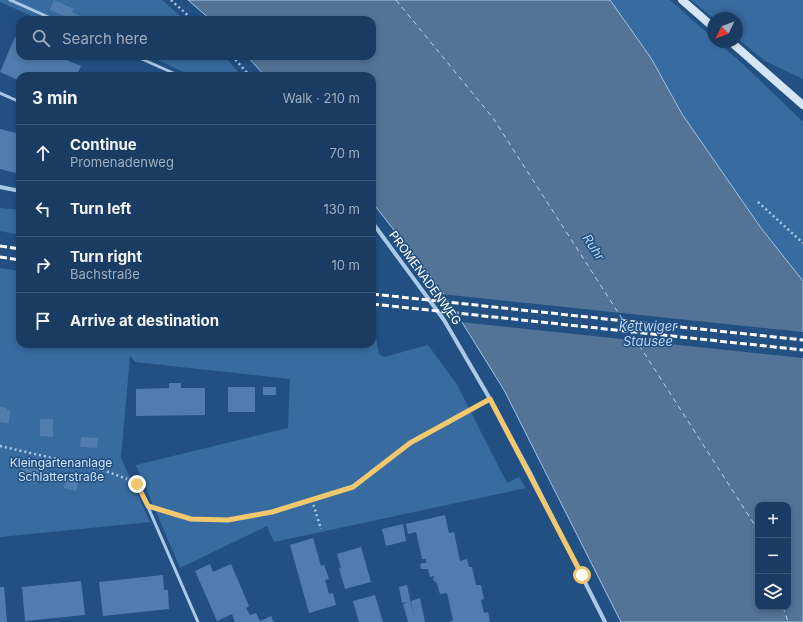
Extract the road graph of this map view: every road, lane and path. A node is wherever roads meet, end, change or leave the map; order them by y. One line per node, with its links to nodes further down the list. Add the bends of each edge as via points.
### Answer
1 (10, 0): 4 (lane)
2 (171, 0): 5 (path)
3 (682, 0): 6 (main road)
4 (46, 16)
5 (189, 16)
6 (707, 22)
7 (737, 48): 14 (main road)
8 (144, 60): 10 (lane)
9 (236, 60): 11 (path)
10 (171, 72)
11 (246, 72)
12 (0, 93): 13 (lane)
13 (16, 100)
14 (802, 104)
15 (0, 187): 16 (street)
16 (16, 190)
17 (758, 202): 19 (path)
18 (376, 227): 20 (street, PROMENADENWEG, via 444,320)
19 (803, 243)
20 (490, 399): 23 (path, via 410,443 353,487); 27 (street, PROMENADENWEG)
21 (0, 446): 22 (path, via 100,469)
22 (137, 484): 24 (lane)
23 (312, 500): 24 (path, via 272,512 228,520 191,519); 25 (path)
24 (148, 506): 26 (lane)
25 (321, 529)
26 (198, 622)
27 (605, 622)

